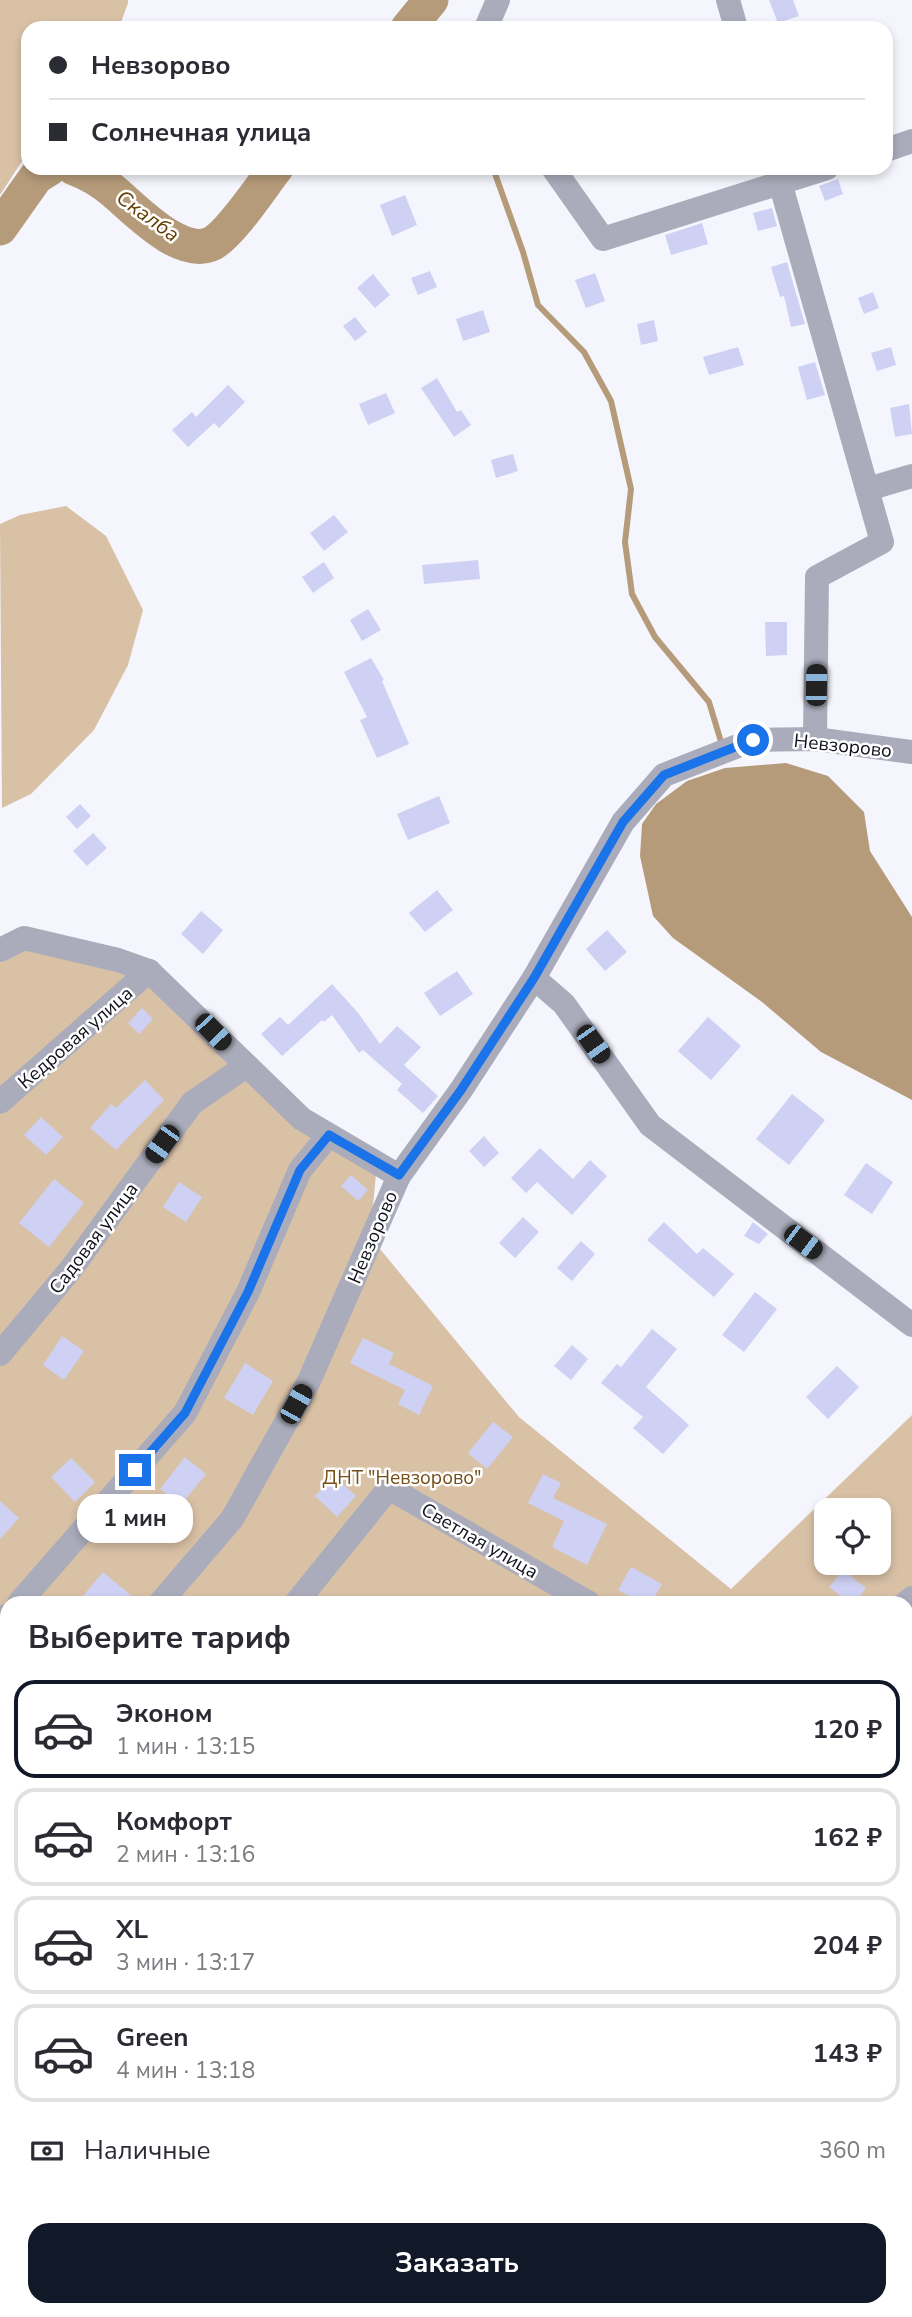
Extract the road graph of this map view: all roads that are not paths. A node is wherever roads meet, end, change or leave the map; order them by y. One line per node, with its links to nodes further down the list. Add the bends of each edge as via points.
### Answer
1 (498, 0): 3 (street)
2 (728, 0): 4 (street)
3 (489, 21)
4 (734, 21)
5 (912, 141): 6 (street)
6 (893, 147)
7 (558, 175): 8 (street, via 603,239)
8 (778, 175): 10 (street)
9 (912, 476): 10 (street)
10 (868, 489): 11 (street, via 882,542 817,577)
11 (815, 739): 12 (street, Невзорово); 15 (street, Невзорово, via 753,740 664,775 623,822)
12 (912, 752)
13 (0, 950): 14 (street, via 24,938)
14 (149, 971): 16 (street); 17 (street, Кедровая улица)
15 (534, 978): 19 (street, Невзорово); 20 (street, via 565,1004 650,1125)
16 (246, 1066): 18 (street, via 302,1119); 21 (street, Садовая улица, via 192,1103 71,1269)
17 (0, 1102)
18 (329, 1135): 19 (street); 22 (street, via 300,1170 248,1292 185,1413)
19 (399, 1175): 23 (street, Невзорово, via 309,1381 232,1520)
20 (912, 1325)
21 (0, 1354)
22 (25, 1596)
23 (166, 1596)
24 (302, 1596): 25 (street, Светлая улица, via 389,1488)
25 (577, 1596)

